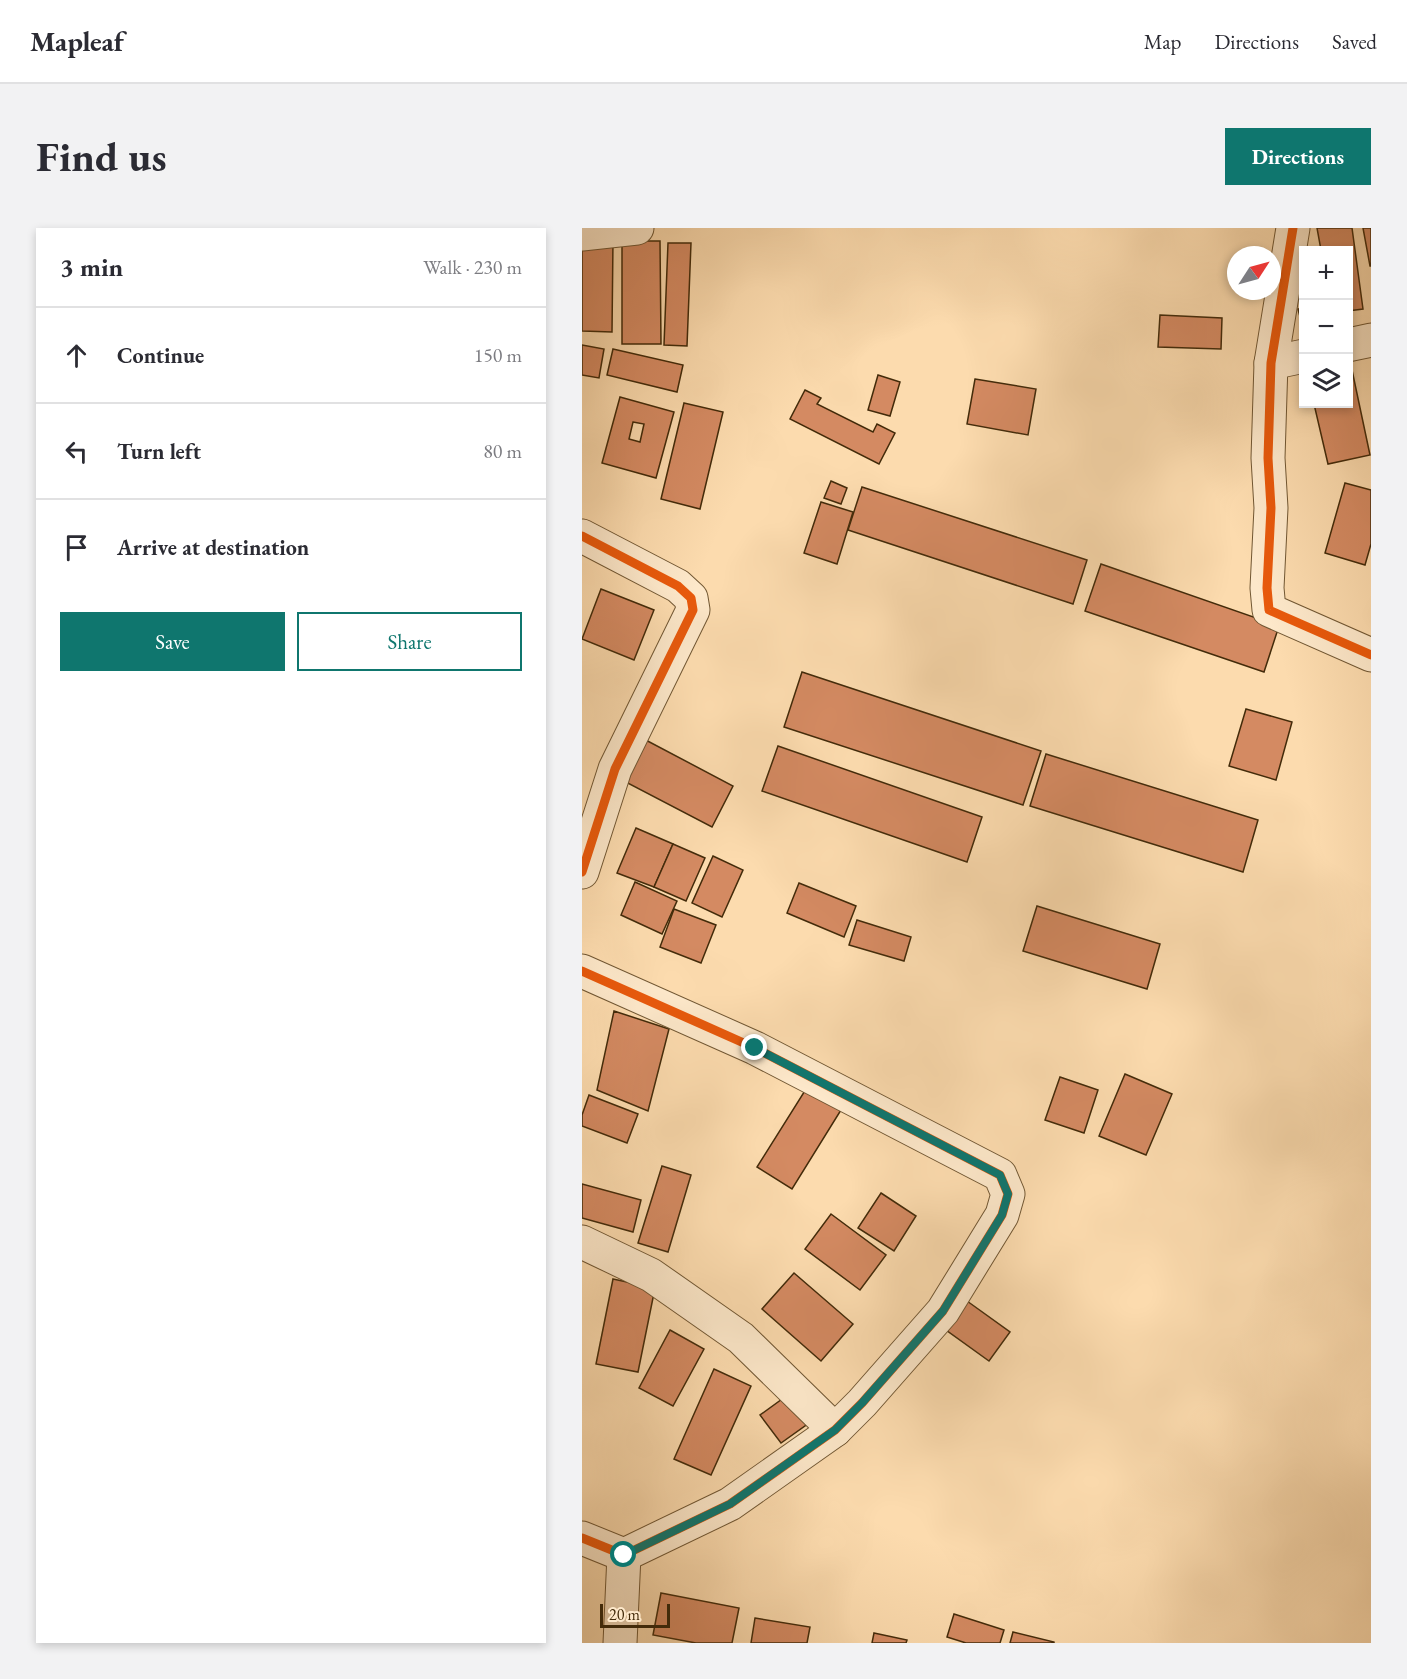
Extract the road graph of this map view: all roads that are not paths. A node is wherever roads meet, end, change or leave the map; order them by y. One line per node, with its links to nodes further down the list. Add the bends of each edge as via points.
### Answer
1 (637, 228): 3 (street)
2 (1293, 228): 7 (street)
3 (582, 234)
4 (1371, 340): 5 (street)
5 (1353, 344)
6 (1299, 357): 7 (street)
7 (1271, 363): 9 (street, via 1269,609)
8 (582, 536): 10 (street, via 678,586 691,598 693,610 615,769)
9 (1371, 655)
10 (582, 872)
11 (582, 971): 13 (street, via 755,1048 1000,1175 1008,1194 1002,1215 943,1311)
12 (582, 1242): 13 (street, via 651,1275 741,1338)
13 (835, 1430): 15 (street, via 730,1504)
14 (582, 1538): 15 (street)
15 (624, 1555): 16 (street)
16 (620, 1643)

